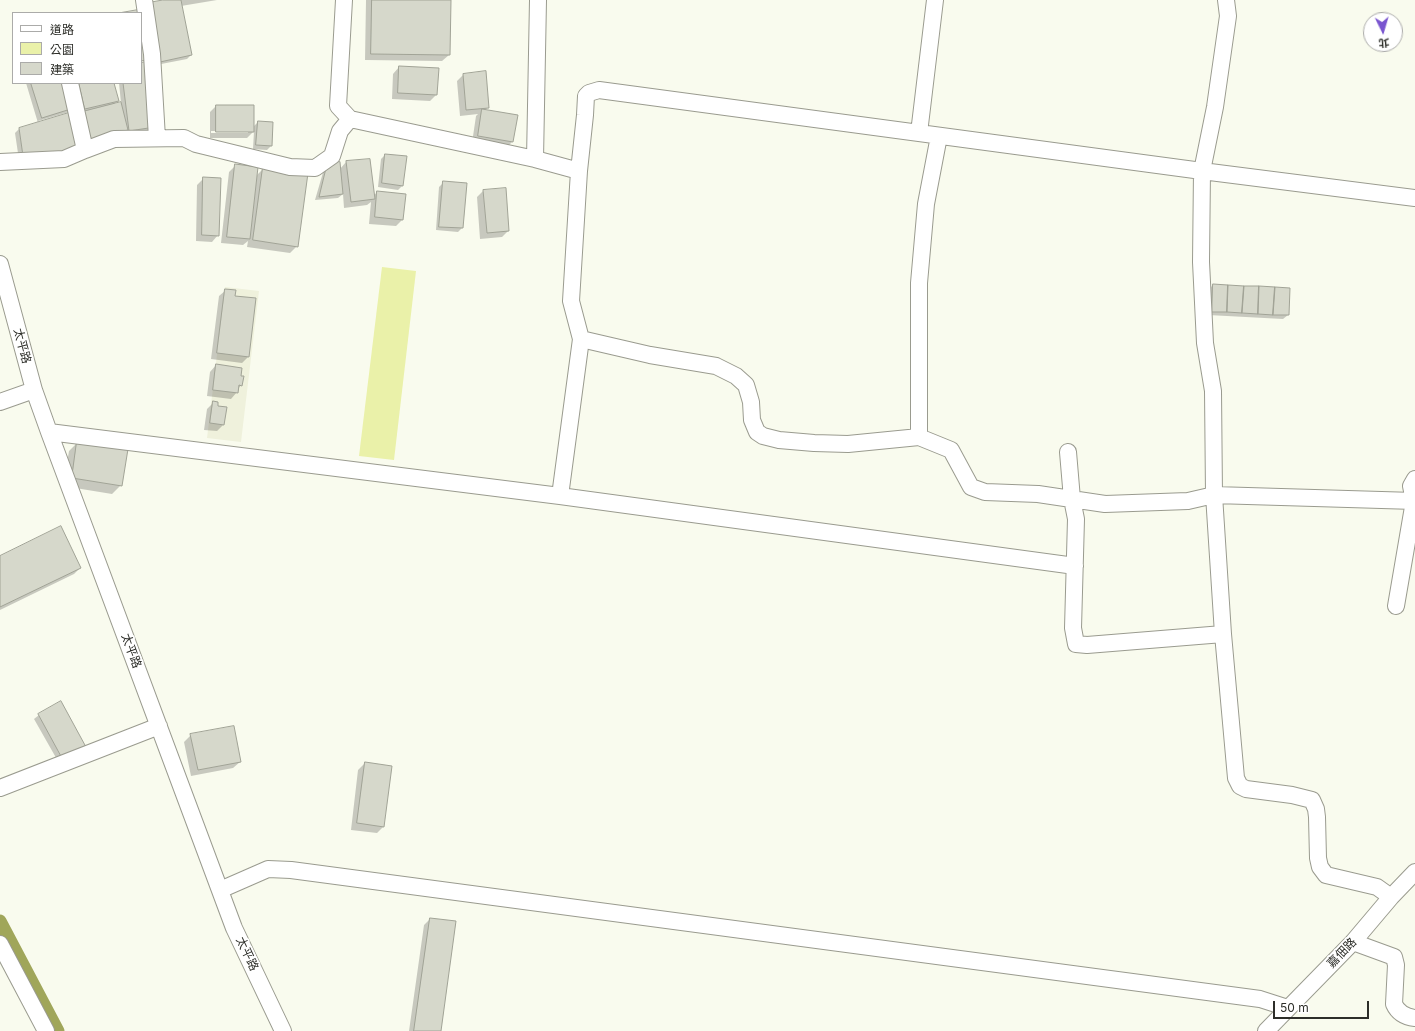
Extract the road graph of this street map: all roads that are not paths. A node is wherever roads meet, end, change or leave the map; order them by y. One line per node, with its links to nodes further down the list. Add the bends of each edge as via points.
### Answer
1 (144, 0): 10 (street, via 152,54)
2 (344, 0): 7 (street, via 338,106)
3 (538, 0): 12 (street)
4 (935, 0): 8 (street)
5 (1226, 0): 15 (street, via 1228,16 1215,108)
6 (70, 84): 11 (street)
7 (350, 119): 10 (street, via 340,131 332,156 316,168 290,167 196,144 184,138); 12 (street)
8 (920, 133): 9 (street); 14 (street, via 599,90 586,96)
9 (939, 136): 15 (street); 23 (street, via 926,204 918,283)
10 (157, 138): 11 (street, via 114,140)
11 (85, 150): 13 (street, via 64,159)
12 (535, 160): 14 (street)
13 (0, 162)
14 (579, 171): 19 (street, via 571,301)
15 (1202, 171): 16 (street); 26 (street, via 1201,262 1205,344 1213,391)
16 (1415, 198)
17 (0, 264): 18 (street, 太平路)
18 (6, 310): 20 (street, 太平路)
19 (581, 339): 23 (street, via 650,355 716,366 736,376 746,385 751,402 752,420 757,432 763,436 779,440 848,444); 27 (street)
20 (34, 390): 21 (street); 22 (street, 太平路)
21 (0, 402)
22 (49, 432): 27 (street); 33 (street, 太平路)
23 (918, 437): 28 (street, via 951,450 971,487 985,492 1038,494)
24 (1068, 452): 28 (street)
25 (1415, 479): 29 (street, via 1411,486)
26 (1214, 495): 28 (street, via 1188,501 1112,503); 29 (street); 32 (street)
27 (560, 496): 30 (street)
28 (1072, 499): 30 (street, via 1076,519)
29 (1415, 501): 31 (street)
30 (1075, 566): 32 (street, via 1073,628 1076,644)
31 (1396, 606)
32 (1223, 634): 37 (street, via 1236,778 1240,786 1312,800 1317,817 1318,858 1320,867 1326,875 1377,887)
33 (160, 726): 34 (street); 36 (street, 太平路)
34 (0, 788)
35 (1415, 872): 37 (street, 嘉佃路)
36 (220, 890): 40 (street, via 268,869 291,870 1260,999); 43 (street, 太平路, via 234,928)
37 (1391, 897): 38 (street, 嘉佃路)
38 (1353, 942): 40 (street, 嘉佃路); 41 (street, via 1394,957 1394,1004 1408,1018)
39 (0, 944): 42 (street)
40 (1288, 1008): 44 (street, 嘉佃路)
41 (1415, 1018)
42 (46, 1031)
43 (283, 1031)
44 (1266, 1031)

